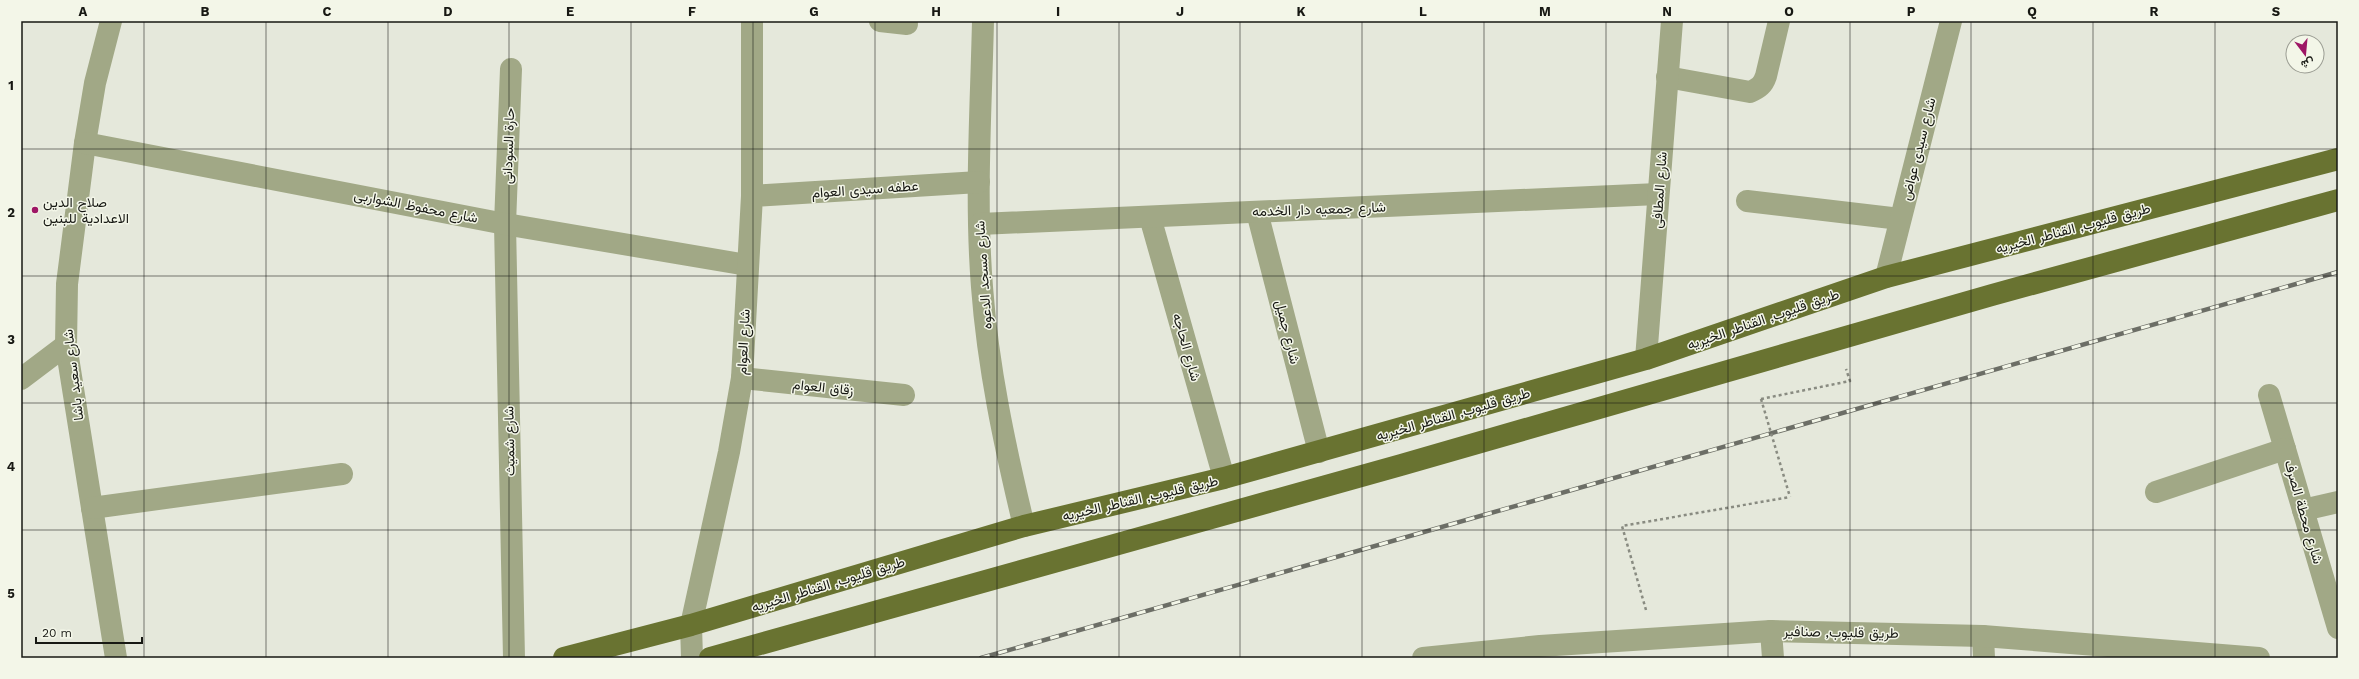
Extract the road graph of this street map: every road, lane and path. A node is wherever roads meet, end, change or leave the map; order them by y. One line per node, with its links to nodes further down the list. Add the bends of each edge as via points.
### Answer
1 (111, 21): 11 (street, شارع سعيد باشا, via 95,83)
2 (752, 21): 15 (street, شارع العوام)
3 (880, 21): 8 (street)
4 (983, 21): 13 (street, شارع مسجد الدعوه)
5 (1672, 21): 10 (street, شارع المطافى)
6 (1779, 21): 10 (street, via 1766,76 1763,84 1757,89 1750,92)
7 (1951, 21): 20 (street, شارع سيدى عواض)
8 (907, 24)
9 (511, 69): 21 (street, حارة السودانى)
10 (1667, 77): 14 (street, شارع المطافى)
11 (85, 143): 21 (street, شارع محفوظ الشواربى); 25 (street, شارع سعيد باشا, via 67,284)
12 (2338, 159): 24 (main road, طريق قليوب, القناطر الخيريه)
13 (979, 182): 15 (street, عطفه سيدى العوام); 22 (street, شارع مسجد الدعوه)
14 (1658, 194): 18 (street, شارع جمعيه دار الخدمه); 26 (street, شارع المطافى)
15 (752, 196): 23 (street, شارع العوام)
16 (2338, 200): 52 (main road, via 1992,295 1401,465)
17 (1747, 201): 20 (street)
18 (1257, 212): 19 (street, شارع جمعيه دار الخدمه); 33 (street, شارع جميل)
19 (1150, 216): 22 (street, شارع جمعيه دار الخدمه); 35 (street, شارع الحاجه)
20 (1900, 219): 24 (street, شارع سيدى عواض)
21 (505, 224): 23 (street, شارع محفوظ الشواربى); 49 (street, شارع شميث)
22 (980, 224): 40 (street, شارع مسجد الدعوه, via 982,287 991,368 1005,447)
23 (748, 265): 27 (street, شارع العوام)
24 (1886, 277): 26 (main road, طريق قليوب, القناطر الخيريه)
25 (66, 345): 28 (street); 38 (street, شارع سعيد باشا)
26 (1646, 359): 33 (main road, طريق قليوب, القناطر الخيريه)
27 (742, 378): 31 (street, زقاق العوام); 41 (street, شارع العوام, via 730,452)
28 (21, 379)
29 (1850, 381): 45 (path, bridge, via 1761,399 1790,497 1622,526)
30 (2269, 395): 32 (street, شارع محطة الصرف)
31 (904, 396)
32 (2285, 449): 36 (street); 39 (street, شارع محطة الصرف)
33 (1319, 452): 35 (main road, طريق قليوب, القناطر الخيريه)
34 (342, 474): 38 (street)
35 (1224, 478): 40 (main road, طريق قليوب, القناطر الخيريه)
36 (2156, 492)
37 (2338, 502): 39 (street)
38 (92, 508): 48 (street, شارع سعيد باشا)
39 (2303, 510): 42 (street, شارع محطة الصرف)
40 (1024, 526): 41 (main road, طريق قليوب, القناطر الخيريه)
41 (691, 625): 50 (main road, طريق قليوب, القناطر الخيريه); 51 (street, شارع العوام)
42 (2338, 628)
43 (1771, 631): 44 (street, طريق قليوب, صنافير); 45 (street, طريق قليوب, صنافير); 54 (street)
44 (1983, 636): 47 (street, طريق قليوب, صنافير); 55 (street)
45 (1654, 639): 46 (street, طريق قليوب, صنافير)
46 (1541, 652): 53 (street, طريق قليوب, صنافير)
47 (2144, 653): 56 (street, طريق قليوب, صنافير)
48 (116, 658)
49 (514, 658)
50 (564, 658)
51 (692, 658)
52 (710, 658)
53 (1423, 658)
54 (1773, 658)
55 (1984, 658)
56 (2259, 658)

